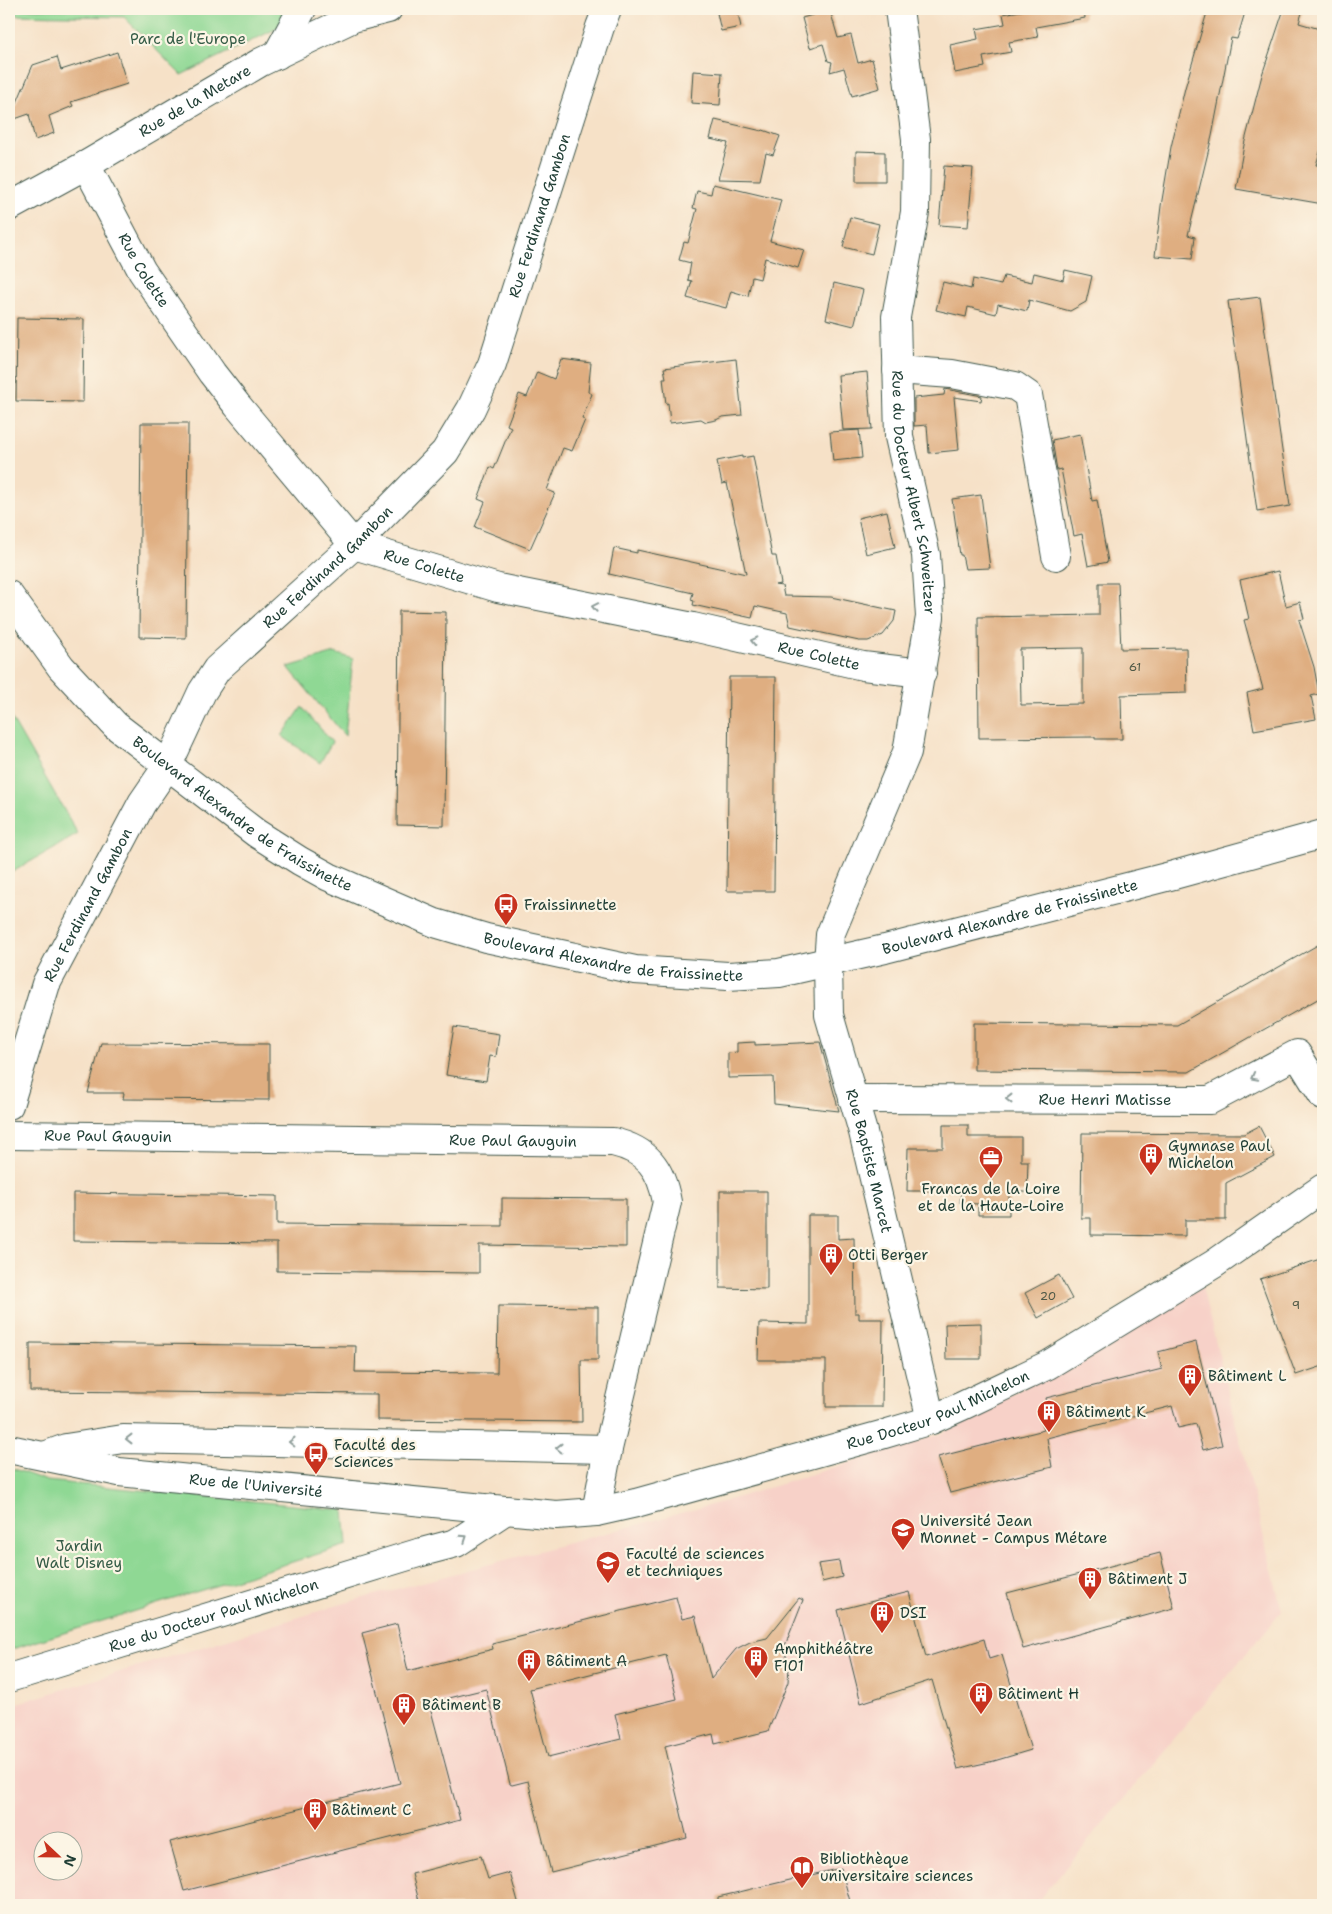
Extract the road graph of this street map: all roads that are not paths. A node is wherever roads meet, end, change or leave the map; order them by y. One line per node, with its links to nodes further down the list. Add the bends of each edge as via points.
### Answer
1 (302, 9): 6 (street)
2 (388, 9): 5 (street, Rue de la Metare)
3 (607, 9): 10 (street, Rue Ferdinand Gambon, via 492,364 471,409 445,452)
4 (898, 9): 9 (street, Rue du Docteur Albert Schweitzer, via 916,139 915,212 896,317)
5 (350, 14): 6 (street, Rue de la Metare)
6 (277, 55): 7 (street, Rue de la Metare)
7 (86, 165): 8 (street, Rue de la Metare); 10 (street, Rue Colette, via 142,271 212,373)
8 (9, 207)
9 (897, 370): 11 (street, via 952,374 1015,386 1028,395); 13 (street, Rue du Docteur Albert Schweitzer, via 899,437 926,555 930,617)
10 (354, 545): 13 (street, Rue Colette, one-way to 10, via 863,666 693,627 498,588); 14 (street, Rue Ferdinand Gambon, via 217,669 202,692)
11 (1056, 556)
12 (9, 595): 14 (street, Boulevard Alexandre de Fraissinette, via 61,667 115,725)
13 (922, 672): 16 (street, Rue du Docteur Albert Schweitzer, via 907,752 830,935)
14 (168, 765): 16 (street, Boulevard Alexandre de Fraissinette, via 256,833 329,877 435,923 477,936 635,970 728,976 779,973); 19 (street, Rue Ferdinand Gambon, via 142,802 46,984)
15 (1323, 834): 16 (street, Boulevard Alexandre de Fraissinette)
16 (828, 962): 18 (street, Rue Baptiste Marcet, via 829,1015)
17 (1323, 1096): 18 (street, Rue Henri Matisse, one-way to 18, via 1297,1054 1210,1100)
18 (853, 1098): 22 (street, Rue Baptiste Marcet)
19 (9, 1105)
20 (9, 1135): 24 (street, Rue Paul Gauguin, via 612,1142 630,1146 646,1157 658,1173 667,1202)
21 (1323, 1188): 22 (street, Rue Docteur Paul Michelon, via 1214,1264 1048,1365)
22 (931, 1420): 28 (street, Rue Docteur Paul Michelon)
23 (9, 1449): 25 (street, Rue de l'Université)
24 (608, 1449): 25 (street, one-way to 25, via 123,1439 66,1448); 28 (street, Rue Paul Gauguin)
25 (42, 1457): 26 (street, Rue de l'Université, via 119,1472)
26 (462, 1507): 27 (street, Rue de l'Université); 29 (street, Rue du Docteur Paul Michelon)
27 (506, 1510): 28 (street, Rue Docteur Paul Michelon, via 556,1515); 29 (street, Rue du Docteur Paul Michelon, one-way to 27, via 456,1543)
28 (596, 1512)
29 (418, 1553): 30 (street, Rue du Docteur Paul Michelon)
30 (9, 1678)

